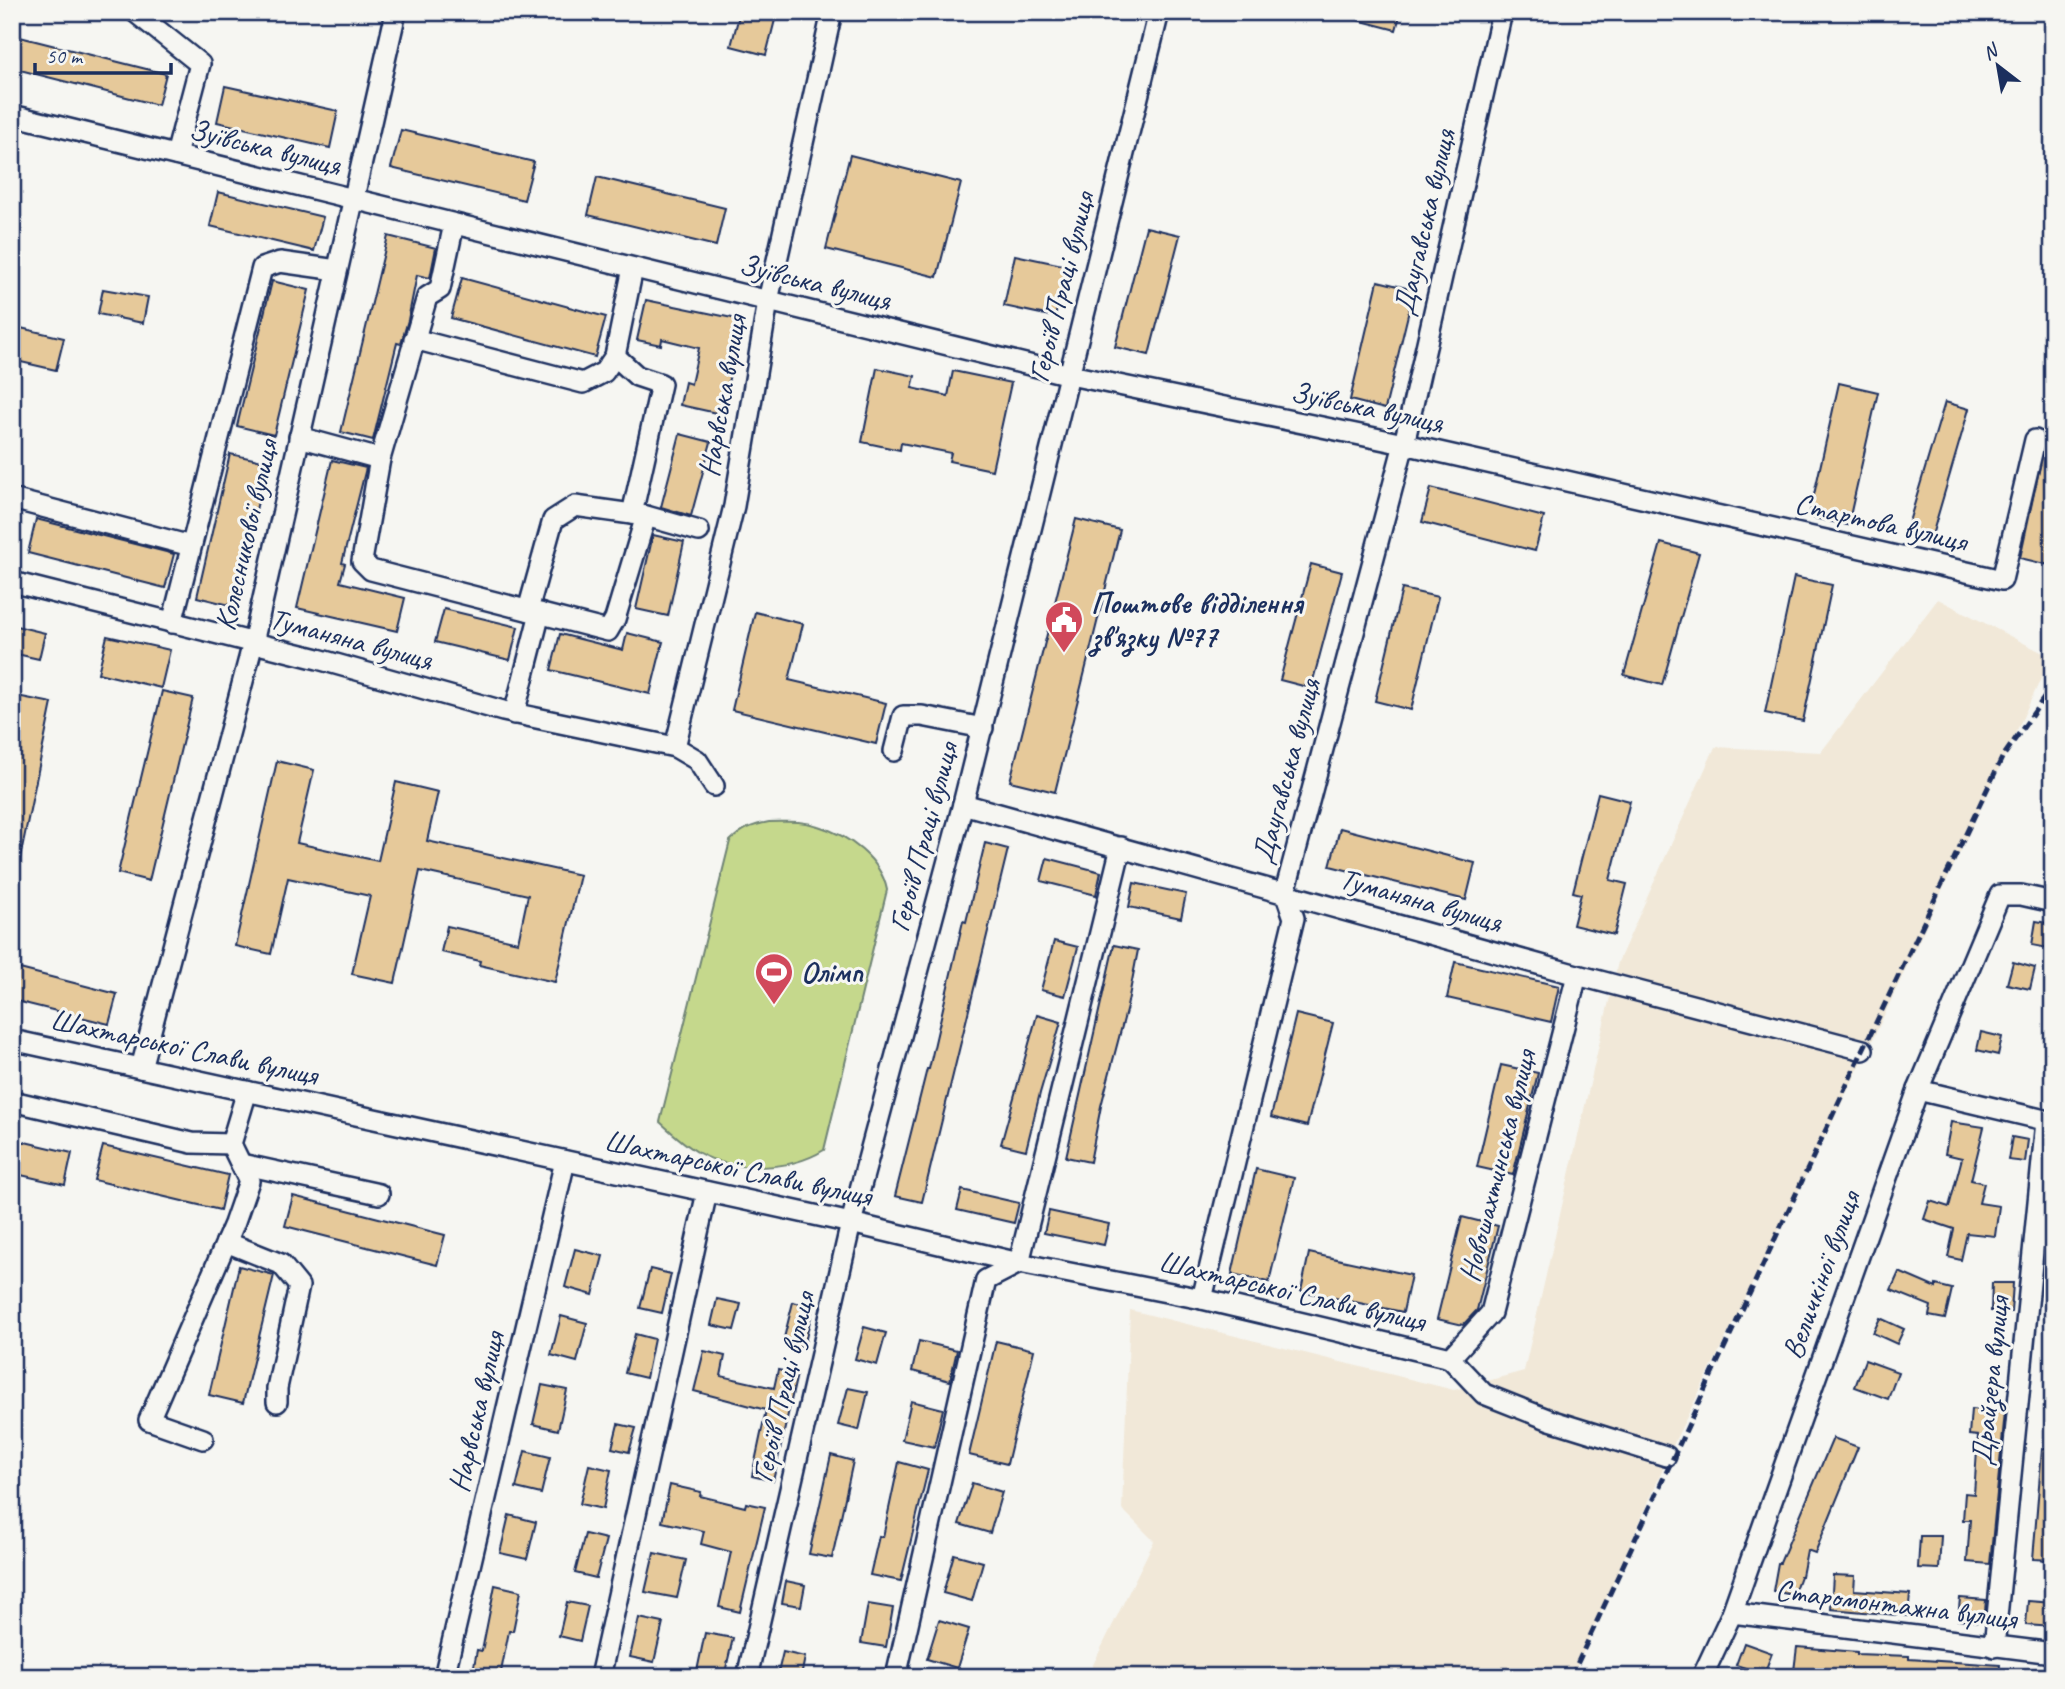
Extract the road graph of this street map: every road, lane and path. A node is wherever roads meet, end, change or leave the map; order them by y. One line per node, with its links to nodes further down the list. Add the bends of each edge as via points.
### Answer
1 (135, 12): 7 (street, via 200,64)
2 (397, 12): 8 (street, Колесникової вулиця)
3 (832, 12): 12 (street, Нарвська вулиця)
4 (1159, 12): 15 (street, Героїв Праці вулиця)
5 (1502, 12): 18 (street, Даугавська вулиця)
6 (12, 115): 7 (street, Зуївська вулиця)
7 (176, 155): 8 (street, Зуївська вулиця)
8 (353, 200): 9 (street, Зуївська вулиця); 11 (street, Колесникової вулиця)
9 (454, 224): 10 (street, Зуївська вулиця); 13 (street, via 440,289 427,297)
10 (633, 268): 12 (street, Зуївська вулиця); 14 (street)
11 (337, 270): 16 (street, Колесникової вулиця); 24 (street, via 280,262 262,268)
12 (768, 301): 15 (street, Зуївська вулиця); 31 (street, Нарвська вулиця, via 734,506)
13 (414, 340): 14 (street, via 583,383 604,372); 19 (street)
14 (615, 356): 22 (street, via 637,376 661,384)
15 (1070, 375): 18 (street, Зуївська вулиця); 30 (street, Героїв Праці вулиця)
16 (299, 437): 19 (street); 28 (street, Колесникової вулиця)
17 (2035, 440): 20 (street, Стартова вулиця, via 2002,580)
18 (1404, 444): 20 (street, Зуївська вулиця); 36 (street, Даугавська вулиця)
19 (380, 459): 26 (street, via 362,561 371,570)
20 (1608, 490)
21 (12, 499): 24 (street)
22 (639, 515): 23 (street); 26 (street, via 575,506 553,520); 26 (street, via 615,619 608,631)
23 (699, 531)
24 (191, 546): 27 (street)
25 (12, 582): 27 (street, Туманяна вулиця)
26 (534, 612): 29 (street)
27 (172, 623): 28 (street, Туманяна вулиця)
28 (253, 643): 29 (street, Туманяна вулиця); 41 (street, Колесникової вулиця)
29 (514, 714): 31 (street, Туманяна вулиця)
30 (983, 728): 32 (street, via 904,716); 34 (street, Героїв Праці вулиця)
31 (676, 747): 33 (street, via 697,760)
32 (894, 751)
33 (714, 786)
34 (963, 804): 35 (street, Туманяна вулиця); 51 (street, Героїв Праці вулиця)
35 (1121, 847): 36 (street, Туманяна вулиця); 53 (street)
36 (1285, 892): 38 (street, Туманяна вулиця); 54 (street, Даугавська вулиця, via 1294,918)
37 (2053, 902): 42 (street, Величкіної вулиця, via 2000,895)
38 (1577, 975): 40 (street, Туманяна вулиця); 55 (street, Новошахтинська вулиця, via 1491,1313)
39 (12, 1040): 41 (street, Шахтарської Слави вулиця)
40 (1863, 1050)
41 (141, 1068): 43 (street, Шахтарської Слави вулиця)
42 (1918, 1090): 45 (street); 59 (street, Величкіної вулиця)
43 (247, 1091): 46 (street); 47 (street, Шахтарської Слави вулиця)
44 (12, 1101): 46 (street, via 192,1143)
45 (2049, 1121): 60 (street, Драйзера вулиця)
46 (232, 1144): 48 (street)
47 (565, 1161): 49 (street, Шахтарської Слави вулиця); 62 (street, Нарвська вулиця)
48 (241, 1164): 50 (street); 52 (street, via 248,1181)
49 (707, 1192): 51 (street, Шахтарської Слави вулиця); 63 (street)
50 (379, 1194)
51 (851, 1223): 53 (street, Шахтарської Слави вулиця); 64 (street, Героїв Праці вулиця)
52 (226, 1242): 56 (street, via 281,1264 299,1286); 57 (street, via 149,1420)
53 (1019, 1263): 54 (street, Шахтарської Слави вулиця); 65 (street, via 986,1280)
54 (1202, 1300): 55 (street, Шахтарської Слави вулиця)
55 (1450, 1358): 58 (street, via 1484,1394)
56 (277, 1402)
57 (203, 1439)
58 (1666, 1456)
59 (1732, 1613): 60 (street, Старомонтажна вулиця); 66 (street, Величкіної вулиця)
60 (1994, 1647): 61 (street, Старомонтажна вулиця)
61 (2053, 1653)
62 (444, 1677)
63 (600, 1677)
64 (747, 1677)
65 (896, 1677)
66 (1702, 1677)

